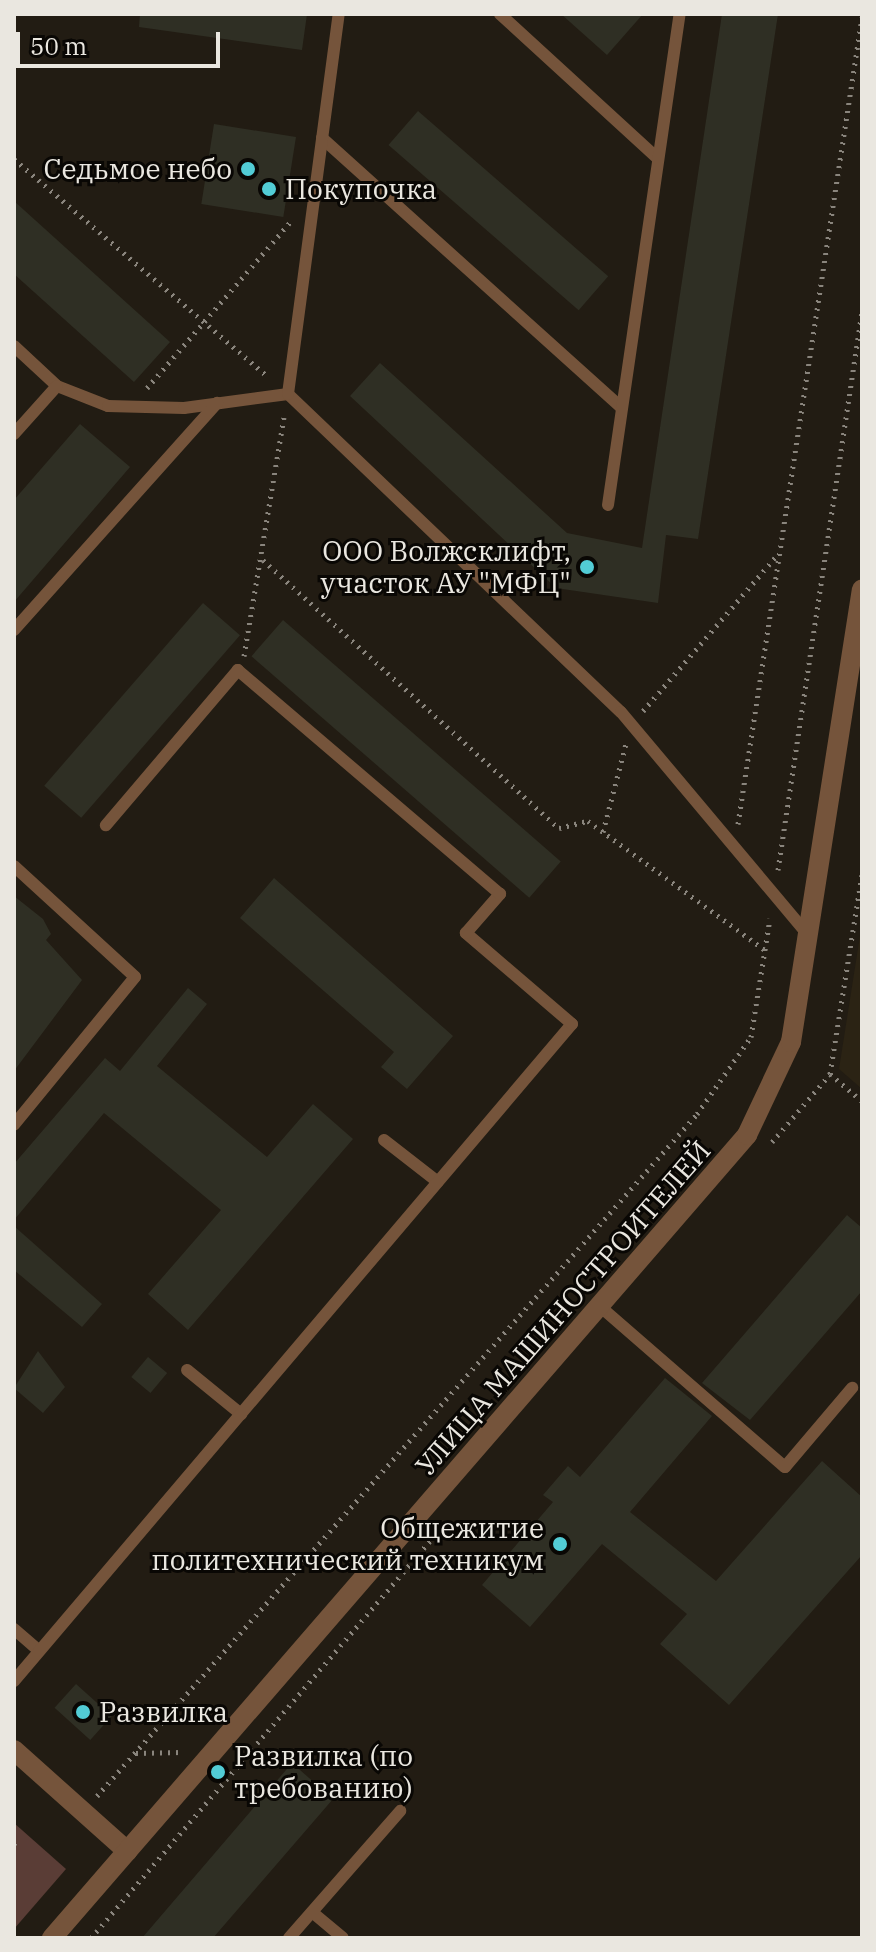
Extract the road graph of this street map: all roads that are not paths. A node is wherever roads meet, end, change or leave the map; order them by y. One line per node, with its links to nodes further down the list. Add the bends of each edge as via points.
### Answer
1 (339, 14): 4 (lane)
2 (500, 14): 5 (lane)
3 (680, 14): 5 (lane)
4 (322, 138): 8 (lane); 10 (lane)
5 (657, 158): 10 (lane)
6 (14, 346): 7 (lane)
7 (57, 386): 9 (lane, via 131,407); 11 (lane)
8 (288, 394): 9 (lane); 17 (lane, via 631,724 735,841)
9 (217, 403): 14 (lane)
10 (621, 407): 12 (lane)
11 (14, 434)
12 (608, 505)
13 (862, 590): 17 (street, УЛИЦА МАШИНОСТРОИТЕЛЕЙ)
14 (14, 630)
15 (106, 825): 20 (lane, via 238,670 500,894 466,933 572,1024)
16 (14, 866): 18 (lane, via 135,977)
17 (808, 935): 21 (street, УЛИЦА МАШИНОСТРОИТЕЛЕЙ, via 791,1042 747,1135)
18 (14, 1125)
19 (384, 1140): 20 (lane)
20 (438, 1182): 24 (lane)
21 (603, 1309): 23 (lane, via 785,1467); 30 (street, УЛИЦА МАШИНОСТРОИТЕЛЕЙ)
22 (187, 1370): 24 (lane)
23 (852, 1388)
24 (241, 1414): 26 (lane)
25 (14, 1629): 26 (lane)
26 (39, 1651): 27 (lane)
27 (14, 1681)
28 (14, 1750): 30 (street)
29 (400, 1811): 31 (lane)
30 (127, 1851): 32 (street, УЛИЦА МАШИНОСТРОИТЕЛЕЙ)
31 (312, 1912): 33 (lane); 34 (lane)
32 (52, 1938)
33 (289, 1938)
34 (343, 1938)

